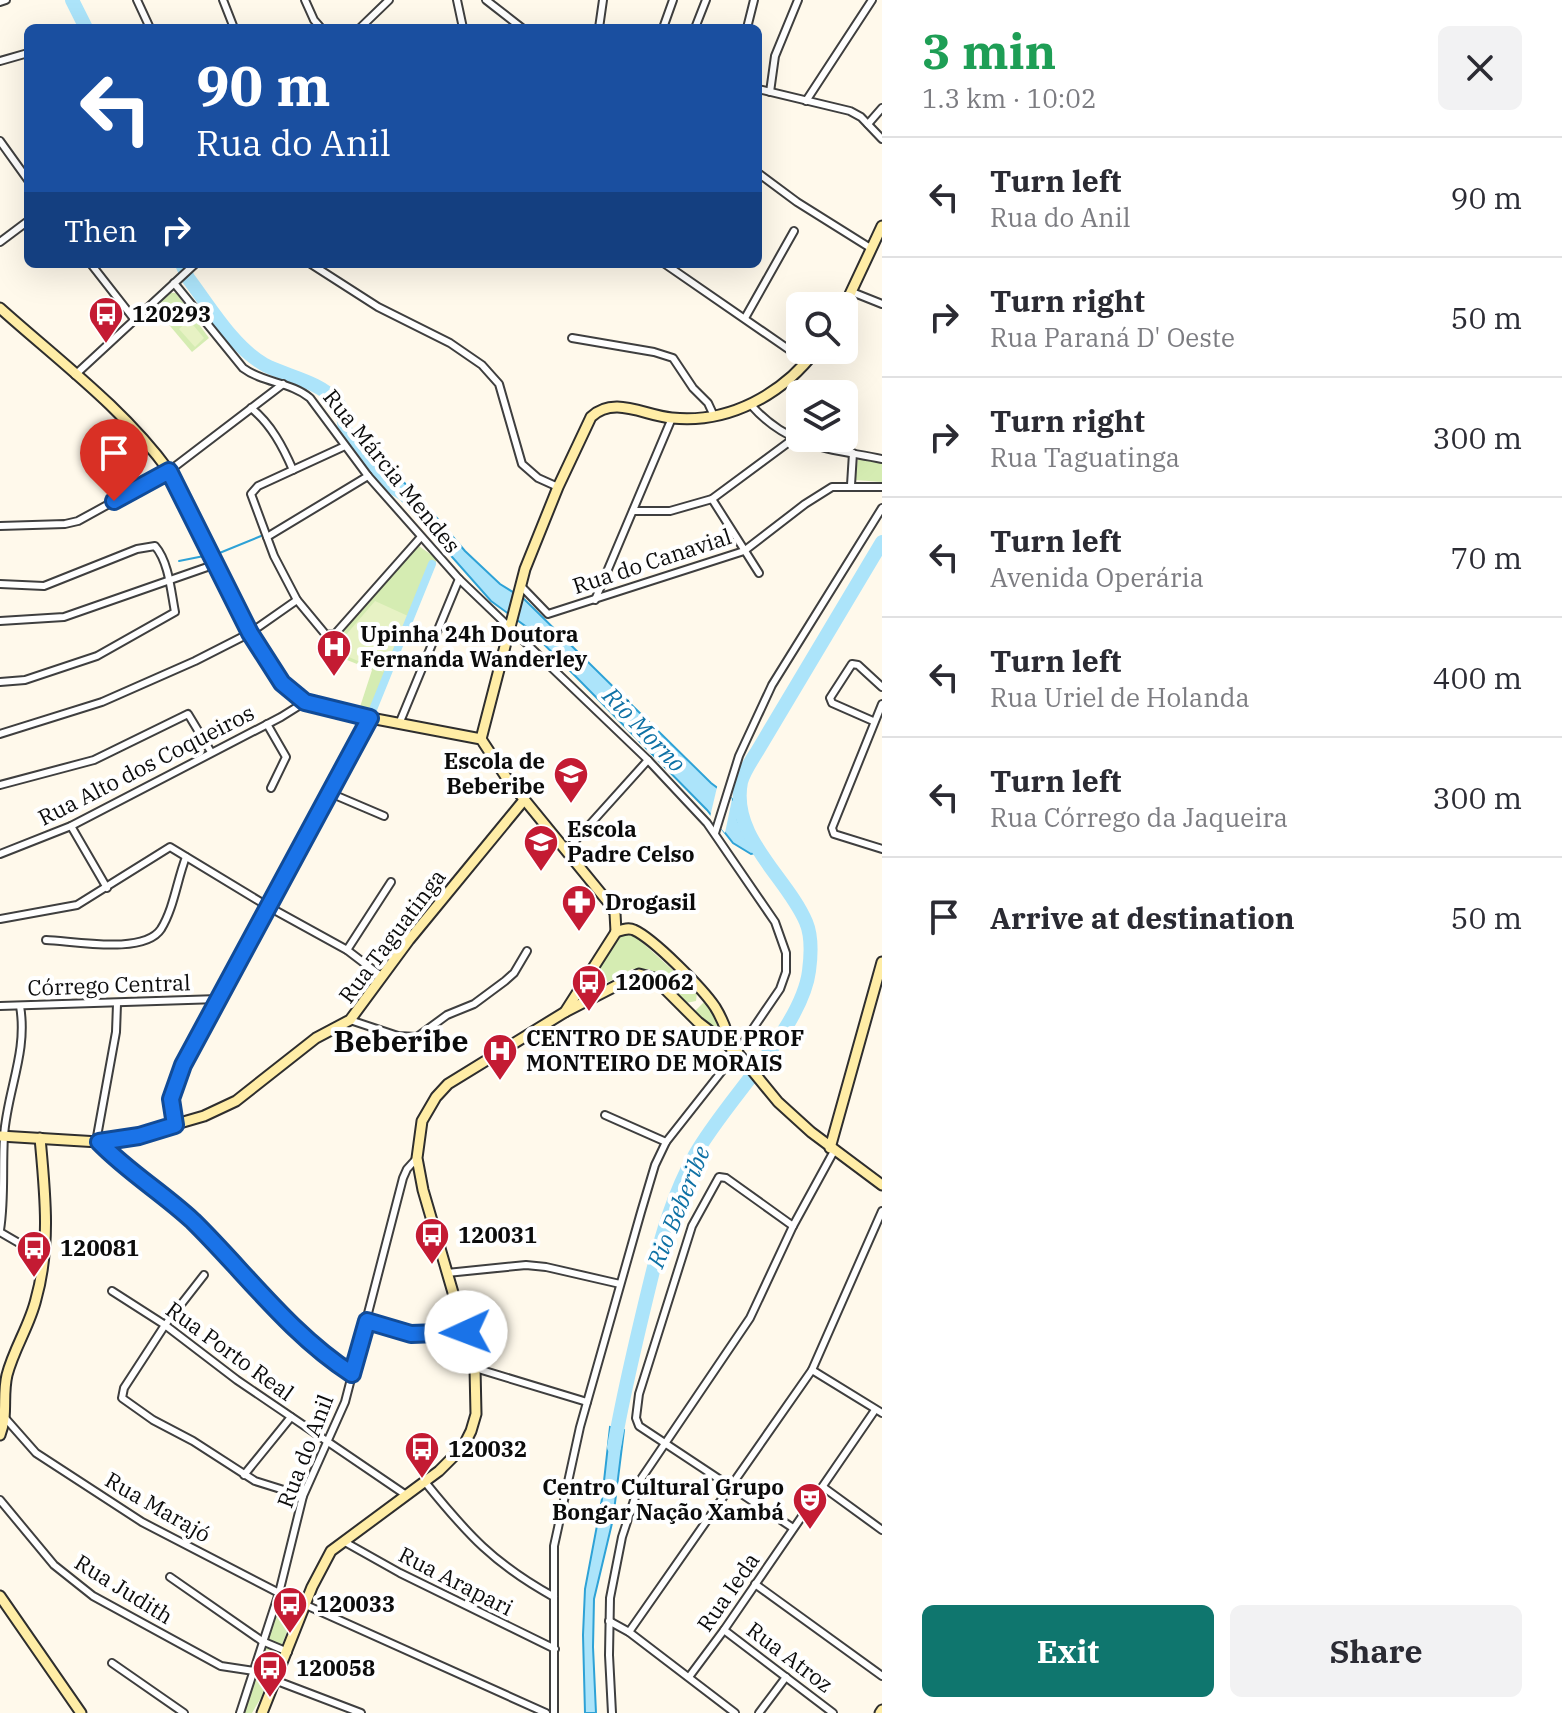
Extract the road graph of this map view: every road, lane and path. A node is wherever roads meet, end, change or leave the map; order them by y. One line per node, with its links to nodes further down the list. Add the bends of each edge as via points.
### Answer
1 (6, 0): 14 (street)
2 (137, 0): 15 (street)
3 (223, 0): 16 (street)
4 (305, 0): 17 (street)
5 (389, 0): 18 (street)
6 (457, 0): 19 (street)
7 (486, 0): 20 (street)
8 (603, 0): 21 (street)
9 (673, 0): 22 (street)
10 (706, 0): 23 (street)
11 (754, 0): 24 (street)
12 (798, 0): 28 (street, via 775,56)
13 (872, 0): 29 (street)
14 (0, 2)
15 (148, 24)
16 (232, 24)
17 (318, 24)
18 (364, 24)
19 (462, 24)
20 (517, 24)
21 (600, 24)
22 (664, 24)
23 (697, 24)
24 (748, 24)
25 (24, 54): 26 (street)
26 (0, 61)
27 (762, 90): 28 (street)
28 (770, 92): 29 (street)
29 (806, 101): 31 (street, via 850,111)
30 (882, 108): 31 (street)
31 (868, 124): 32 (street)
32 (882, 139)
33 (0, 141): 34 (street)
34 (24, 174)
35 (762, 176): 40 (street)
36 (24, 224): 39 (street)
37 (882, 228): 40 (main road)
38 (794, 231): 50 (street)
39 (0, 242)
40 (872, 249): 46 (main road)
41 (94, 268): 51 (street)
42 (191, 268): 45 (street)
43 (317, 268): 71 (street, via 482,365 499,384 522,464)
44 (671, 268): 50 (street)
45 (174, 283): 51 (street); 56 (street, Rua Márcia Mendes, via 243,368)
46 (852, 292)
47 (858, 294): 48 (street)
48 (882, 304)
49 (3, 315): 55 (main road)
50 (745, 318): 53 (street)
51 (134, 319): 55 (street, via 107,339)
52 (572, 338): 59 (street, via 673,358)
53 (786, 347)
54 (805, 364): 57 (main road)
55 (75, 375): 68 (main road, via 136,430)
56 (283, 384): 58 (street); 63 (street, Rua Márcia Mendes, via 310,398)
57 (751, 405): 59 (main road); 61 (street)
58 (251, 408): 67 (street, via 274,434); 68 (street)
59 (714, 416): 60 (main road)
60 (672, 418): 71 (main road, via 615,406 598,410 581,431); 75 (street)
61 (786, 435)
62 (786, 444): 73 (street)
63 (345, 446): 67 (street); 69 (street, Rua Márcia Mendes)
64 (849, 452): 65 (street)
65 (853, 453): 66 (street); 70 (street)
66 (882, 459)
67 (293, 470): 77 (street, via 251,494)
68 (169, 471): 76 (street, via 73,523); 80 (main road)
69 (368, 476): 77 (street); 78 (street, Rua Márcia Mendes)
70 (851, 485): 72 (street, Rua do Canavial); 79 (street, Rua do Canavial, via 821,493)
71 (558, 487): 85 (main road)
72 (882, 487)
73 (712, 499): 75 (street, via 670,511); 79 (street)
74 (882, 508): 109 (street, via 772,685 744,745)
75 (633, 511): 87 (street)
76 (0, 526)
77 (267, 537): 86 (street)
78 (420, 538): 82 (street, Rua Márcia Mendes); 86 (street, via 331,637)
79 (744, 551): 81 (street); 87 (street, Rua do Canavial)
80 (216, 564): 83 (street); 90 (main road)
81 (759, 573)
82 (459, 579): 89 (street, Rua Márcia Mendes); 98 (street)
83 (169, 581): 84 (street, via 160,551 148,545 44,586); 88 (street, via 64,617); 91 (street, via 175,612 97,656 25,680)
84 (0, 584)
85 (520, 590): 87 (street, Rua do Canavial, via 548,614); 89 (main road)
86 (297, 600): 90 (street)
87 (595, 600)
88 (0, 621)
89 (511, 623): 100 (main road); 102 (street, Rua Márcia Mendes)
90 (250, 633): 93 (main road, via 282,683); 99 (street, via 102,702)
91 (0, 682)
92 (882, 687): 96 (street, via 852,664 830,698)
93 (305, 702): 95 (main road); 97 (street, Rua Alto dos Coqueiros)
94 (882, 704): 96 (street)
95 (370, 718): 98 (main road); 105 (street)
96 (873, 721): 110 (street, via 833,825 834,834)
97 (267, 724): 101 (street, Rua Alto dos Coqueiros); 104 (street, via 286,757)
98 (399, 724): 100 (main road)
99 (0, 734)
100 (481, 739): 106 (main road)
101 (211, 752): 103 (street, via 188,714 94,760); 108 (street, Rua Alto dos Coqueiros)
102 (648, 760): 109 (street, Rua Márcia Mendes); 111 (street)
103 (0, 785)
104 (271, 788)
105 (330, 793): 107 (street); 116 (street)
106 (524, 800): 111 (main road); 124 (main road, Rua Taguatinga)
107 (384, 816)
108 (71, 826): 112 (street, Rua Alto dos Coqueiros); 115 (street)
109 (716, 830): 134 (street, Rua Márcia Mendes, via 775,922 788,963 780,989)
110 (882, 849)
111 (566, 851): 118 (main road, via 615,913)
112 (0, 854)
113 (186, 857): 115 (street, via 166,847); 116 (street); 119 (street, via 161,929 146,941 126,945)
114 (391, 882): 120 (street)
115 (107, 888): 117 (street, via 70,907)
116 (269, 907): 120 (street); 126 (street)
117 (0, 919)
118 (616, 932): 123 (main road); 130 (main road, via 636,931)
119 (46, 940)
120 (347, 950): 124 (street)
121 (527, 951): 132 (street, via 505,981 417,1037)
122 (882, 962): 141 (main road)
123 (588, 975): 125 (main road, via 589,990); 131 (main road)
124 (381, 976): 132 (main road, Rua Taguatinga)
125 (601, 995): 131 (main road); 133 (main road, via 639,974 654,978)
126 (219, 999): 127 (street, Córrego Central); 136 (street, via 176,1083 171,1099)
127 (117, 1004): 129 (street, Córrego Central); 139 (street)
128 (0, 1006): 129 (street, Córrego Central)
129 (20, 1006): 137 (street, via 21,1053)
130 (714, 1007): 133 (main road, via 710,1022); 134 (main road)
131 (565, 1012): 142 (main road, via 448,1084 422,1121)
132 (350, 1020): 136 (main road, Rua Taguatinga, via 316,1038 236,1101)
133 (698, 1022): 134 (main road)
134 (734, 1050): 140 (street, Rua Márcia Mendes); 141 (main road)
135 (605, 1115): 140 (street)
136 (175, 1125): 139 (main road, Rua Taguatinga)
137 (2, 1136): 138 (main road, Rua Taguatinga); 146 (street)
138 (40, 1138): 139 (main road, Rua Taguatinga); 147 (main road, via 46,1201)
139 (98, 1142): 157 (street, via 193,1221 317,1349)
140 (666, 1142): 150 (street, Rua Márcia Mendes)
141 (832, 1150): 143 (main road); 145 (street)
142 (417, 1158): 148 (main road); 152 (street, Rua do Anil, via 403,1178)
143 (882, 1185)
144 (882, 1211): 156 (street)
145 (793, 1226): 165 (street, via 750,1318); 165 (street, via 719,1177 692,1226 639,1394 639,1426)
146 (0, 1231): 147 (street)
147 (43, 1257): 158 (main road, via 37,1299)
148 (447, 1273): 150 (street, via 526,1265); 154 (main road)
149 (204, 1275): 153 (street)
150 (620, 1284): 159 (street, Rua Márcia Mendes)
151 (112, 1291): 153 (street, Rua Porto Real)
152 (367, 1321): 154 (street, via 411,1334); 157 (street, Rua do Anil)
153 (165, 1325): 161 (street, Rua Porto Real); 166 (street, via 122,1398)
154 (466, 1332): 155 (main road)
155 (475, 1368): 159 (street); 167 (main road, via 471,1431 454,1457)
156 (812, 1370): 160 (street); 168 (street)
157 (352, 1374): 164 (street, Rua do Anil)
158 (2, 1389): 162 (main road)
159 (587, 1402): 183 (street, Rua Márcia Mendes, via 554,1546)
160 (878, 1412): 169 (street, Rua Ieda)
161 (291, 1417): 164 (street, Rua Porto Real); 166 (street)
162 (6, 1419): 163 (main road); 180 (street, Rua Marajó, via 36,1453 142,1522)
163 (0, 1435)
164 (328, 1441): 170 (street, Rua Porto Real); 171 (street, Rua do Anil)
165 (664, 1443): 168 (street); 186 (street, via 641,1479 629,1514 615,1566)
166 (244, 1475): 171 (street)
167 (425, 1482): 170 (main road); 183 (street, via 484,1550)
168 (728, 1487): 175 (street); 188 (street)
169 (823, 1487): 173 (street); 175 (street, Rua Ieda)
170 (406, 1495): 177 (main road)
171 (303, 1496): 180 (street, Rua do Anil)
172 (0, 1500): 193 (street, Rua Judith, via 54,1565 93,1596 221,1666)
173 (848, 1504): 174 (street); 176 (street)
174 (841, 1513)
175 (793, 1528): 179 (street, Rua Ieda)
176 (882, 1530)
177 (343, 1541): 185 (main road, via 322,1566); 190 (street, Rua Arapari)
178 (170, 1577): 189 (street)
179 (755, 1584): 184 (street); 187 (street, Rua Ieda)
180 (279, 1593): 185 (street, Rua Marajó); 189 (street, Rua do Anil)
181 (784, 1593): 184 (street)
182 (0, 1596): 198 (main road)
183 (554, 1597): 190 (street, Rua Márcia Mendes)
184 (778, 1601): 194 (street)
185 (307, 1604): 191 (main road); 203 (street, Rua Marajó)
186 (609, 1621): 188 (street); 205 (street)
187 (724, 1630): 195 (street, Rua Ieda); 196 (street, Rua Atroz)
188 (629, 1632): 195 (street)
189 (262, 1641): 191 (street); 193 (street, Rua do Anil)
190 (555, 1649): 204 (street, Rua Márcia Mendes)
191 (288, 1652): 197 (main road)
192 (112, 1663): 199 (street)
193 (254, 1671): 200 (street, Rua do Anil)
194 (882, 1676)
195 (689, 1677): 206 (street)
196 (786, 1677): 207 (street); 208 (street, Rua Atroz)
197 (277, 1681): 201 (main road); 202 (street)
198 (81, 1713)
199 (184, 1713)
200 (240, 1713)
201 (262, 1713)
202 (361, 1713)
203 (546, 1713)
204 (554, 1713)
205 (612, 1713)
206 (735, 1713)
207 (759, 1713)
208 (833, 1713)

